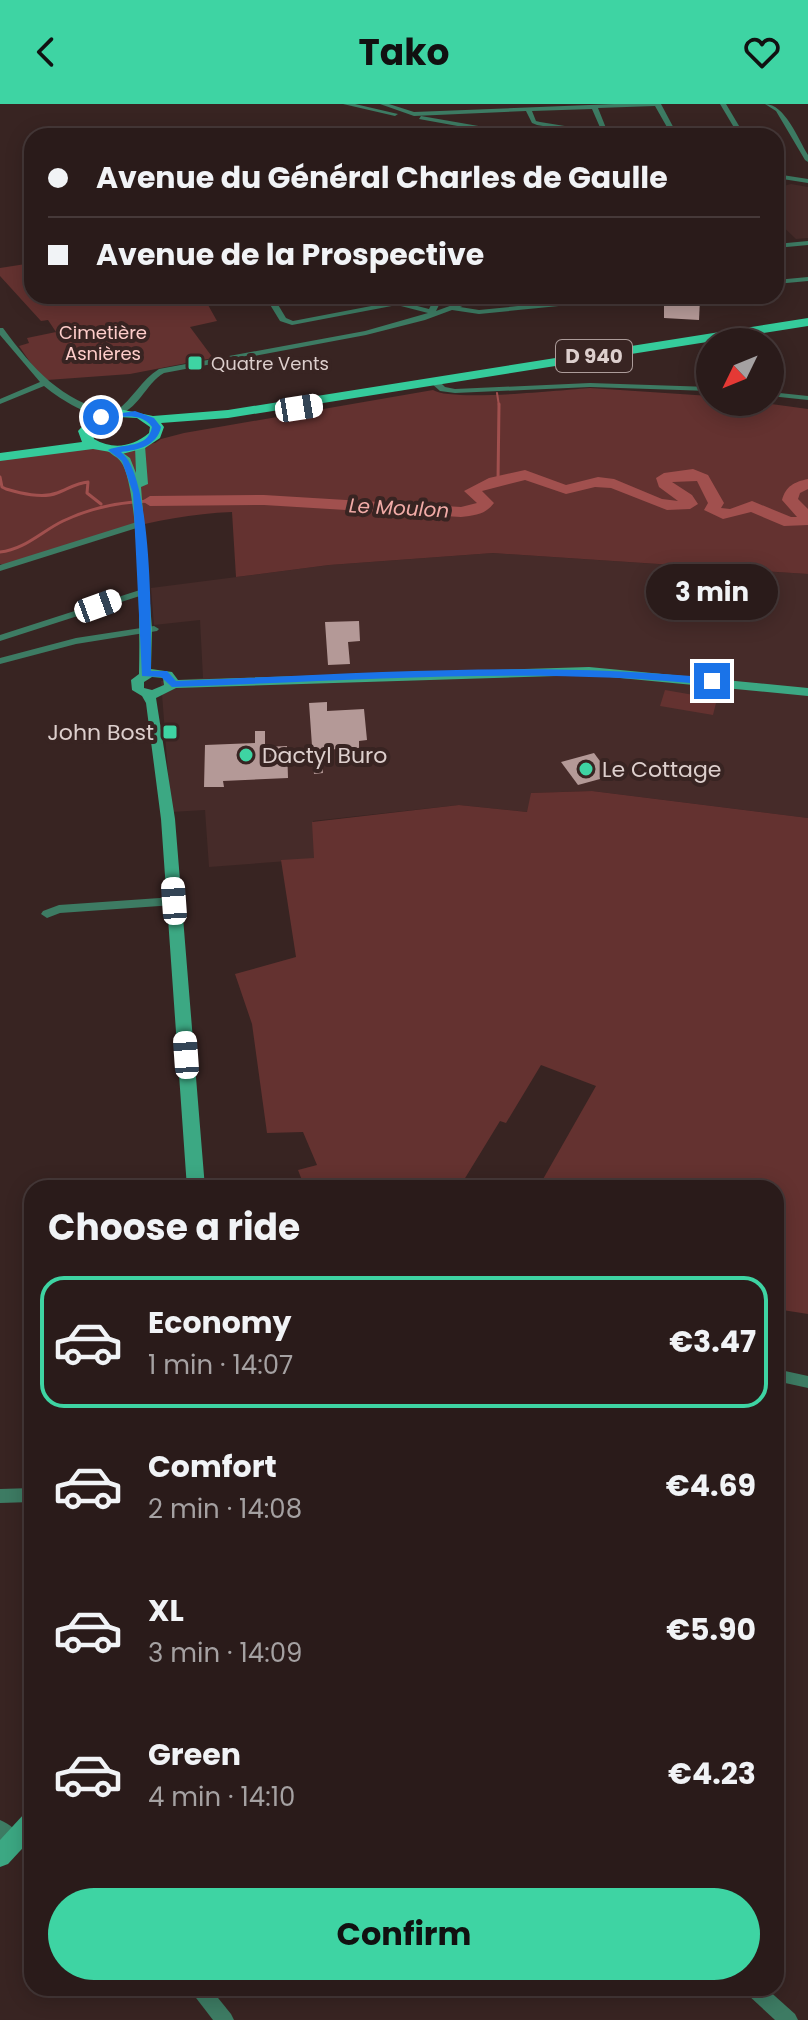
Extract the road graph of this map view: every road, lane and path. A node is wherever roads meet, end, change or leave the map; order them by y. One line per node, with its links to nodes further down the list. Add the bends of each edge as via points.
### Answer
1 (346, 104): 12 (street)
2 (383, 104): 11 (street, via 414,114)
3 (461, 104): 11 (street)
4 (658, 104): 9 (street); 16 (street)
5 (723, 104): 17 (street)
6 (768, 104): 8 (street)
7 (539, 106): 9 (street); 10 (street)
8 (779, 106): 18 (street)
9 (594, 107): 15 (street)
10 (528, 109): 11 (street); 14 (street, via 534,122)
11 (464, 112): 12 (street)
12 (469, 127): 13 (street)
13 (475, 128)
14 (565, 128)
15 (606, 128)
16 (671, 128)
17 (737, 128)
18 (808, 160)
19 (784, 177): 20 (street)
20 (808, 181)
21 (808, 243): 22 (street)
22 (784, 245)
23 (808, 279): 24 (street)
24 (784, 281)
25 (274, 304): 26 (street, via 292,323)
26 (392, 304)
27 (401, 304): 32 (street)
28 (434, 304): 32 (street)
29 (463, 304): 31 (street)
30 (560, 304): 31 (street, via 479,312)
31 (452, 308): 32 (street)
32 (434, 312): 35 (street, via 343,338)
33 (808, 323): 36 (main road, D 940)
34 (0, 330): 37 (street)
35 (181, 368): 38 (street); 38 (street, via 150,375)
36 (436, 383): 39 (street, via 455,391 543,386); 46 (main road, D 940, via 205,417); 48 (main road, D 940)
37 (42, 384): 43 (street); 44 (street)
38 (147, 385): 42 (street)
39 (696, 389)
40 (784, 395): 41 (street)
41 (808, 398)
42 (136, 400): 45 (street); 46 (street)
43 (0, 402)
44 (81, 408): 45 (street); 47 (street)
45 (115, 414): 46 (main road); 47 (main road)
46 (146, 417): 48 (main road, via 157,427)
47 (87, 428): 49 (main road); 51 (main road, via 67,439)
48 (155, 435): 50 (main road)
49 (93, 445): 52 (main road); 53 (main road)
50 (140, 446): 52 (main road); 54 (main road)
51 (0, 450)
52 (112, 450): 54 (main road, via 126,460)
53 (0, 457)
54 (140, 492): 55 (main road)
55 (142, 508): 56 (main road); 59 (main road)
56 (140, 524): 57 (street); 58 (main road)
57 (0, 568)
58 (143, 592): 59 (main road); 60 (street)
59 (150, 629): 61 (street); 62 (main road)
60 (0, 638)
61 (0, 661)
62 (152, 673): 63 (main road, via 170,678); 63 (main road, via 135,684 138,690)
63 (161, 690): 64 (main road, via 589,671); 65 (main road)
64 (808, 692)
65 (174, 901): 66 (street); 67 (main road)
66 (47, 914)
67 (195, 1180)
68 (784, 1377): 69 (street)
69 (808, 1382)
70 (24, 1495): 71 (street)
71 (0, 1496)
72 (24, 1828): 73 (main road)
73 (5, 1842)
74 (206, 1996): 76 (street)
75 (762, 1996): 77 (street)
76 (225, 2020)
77 (789, 2020)

